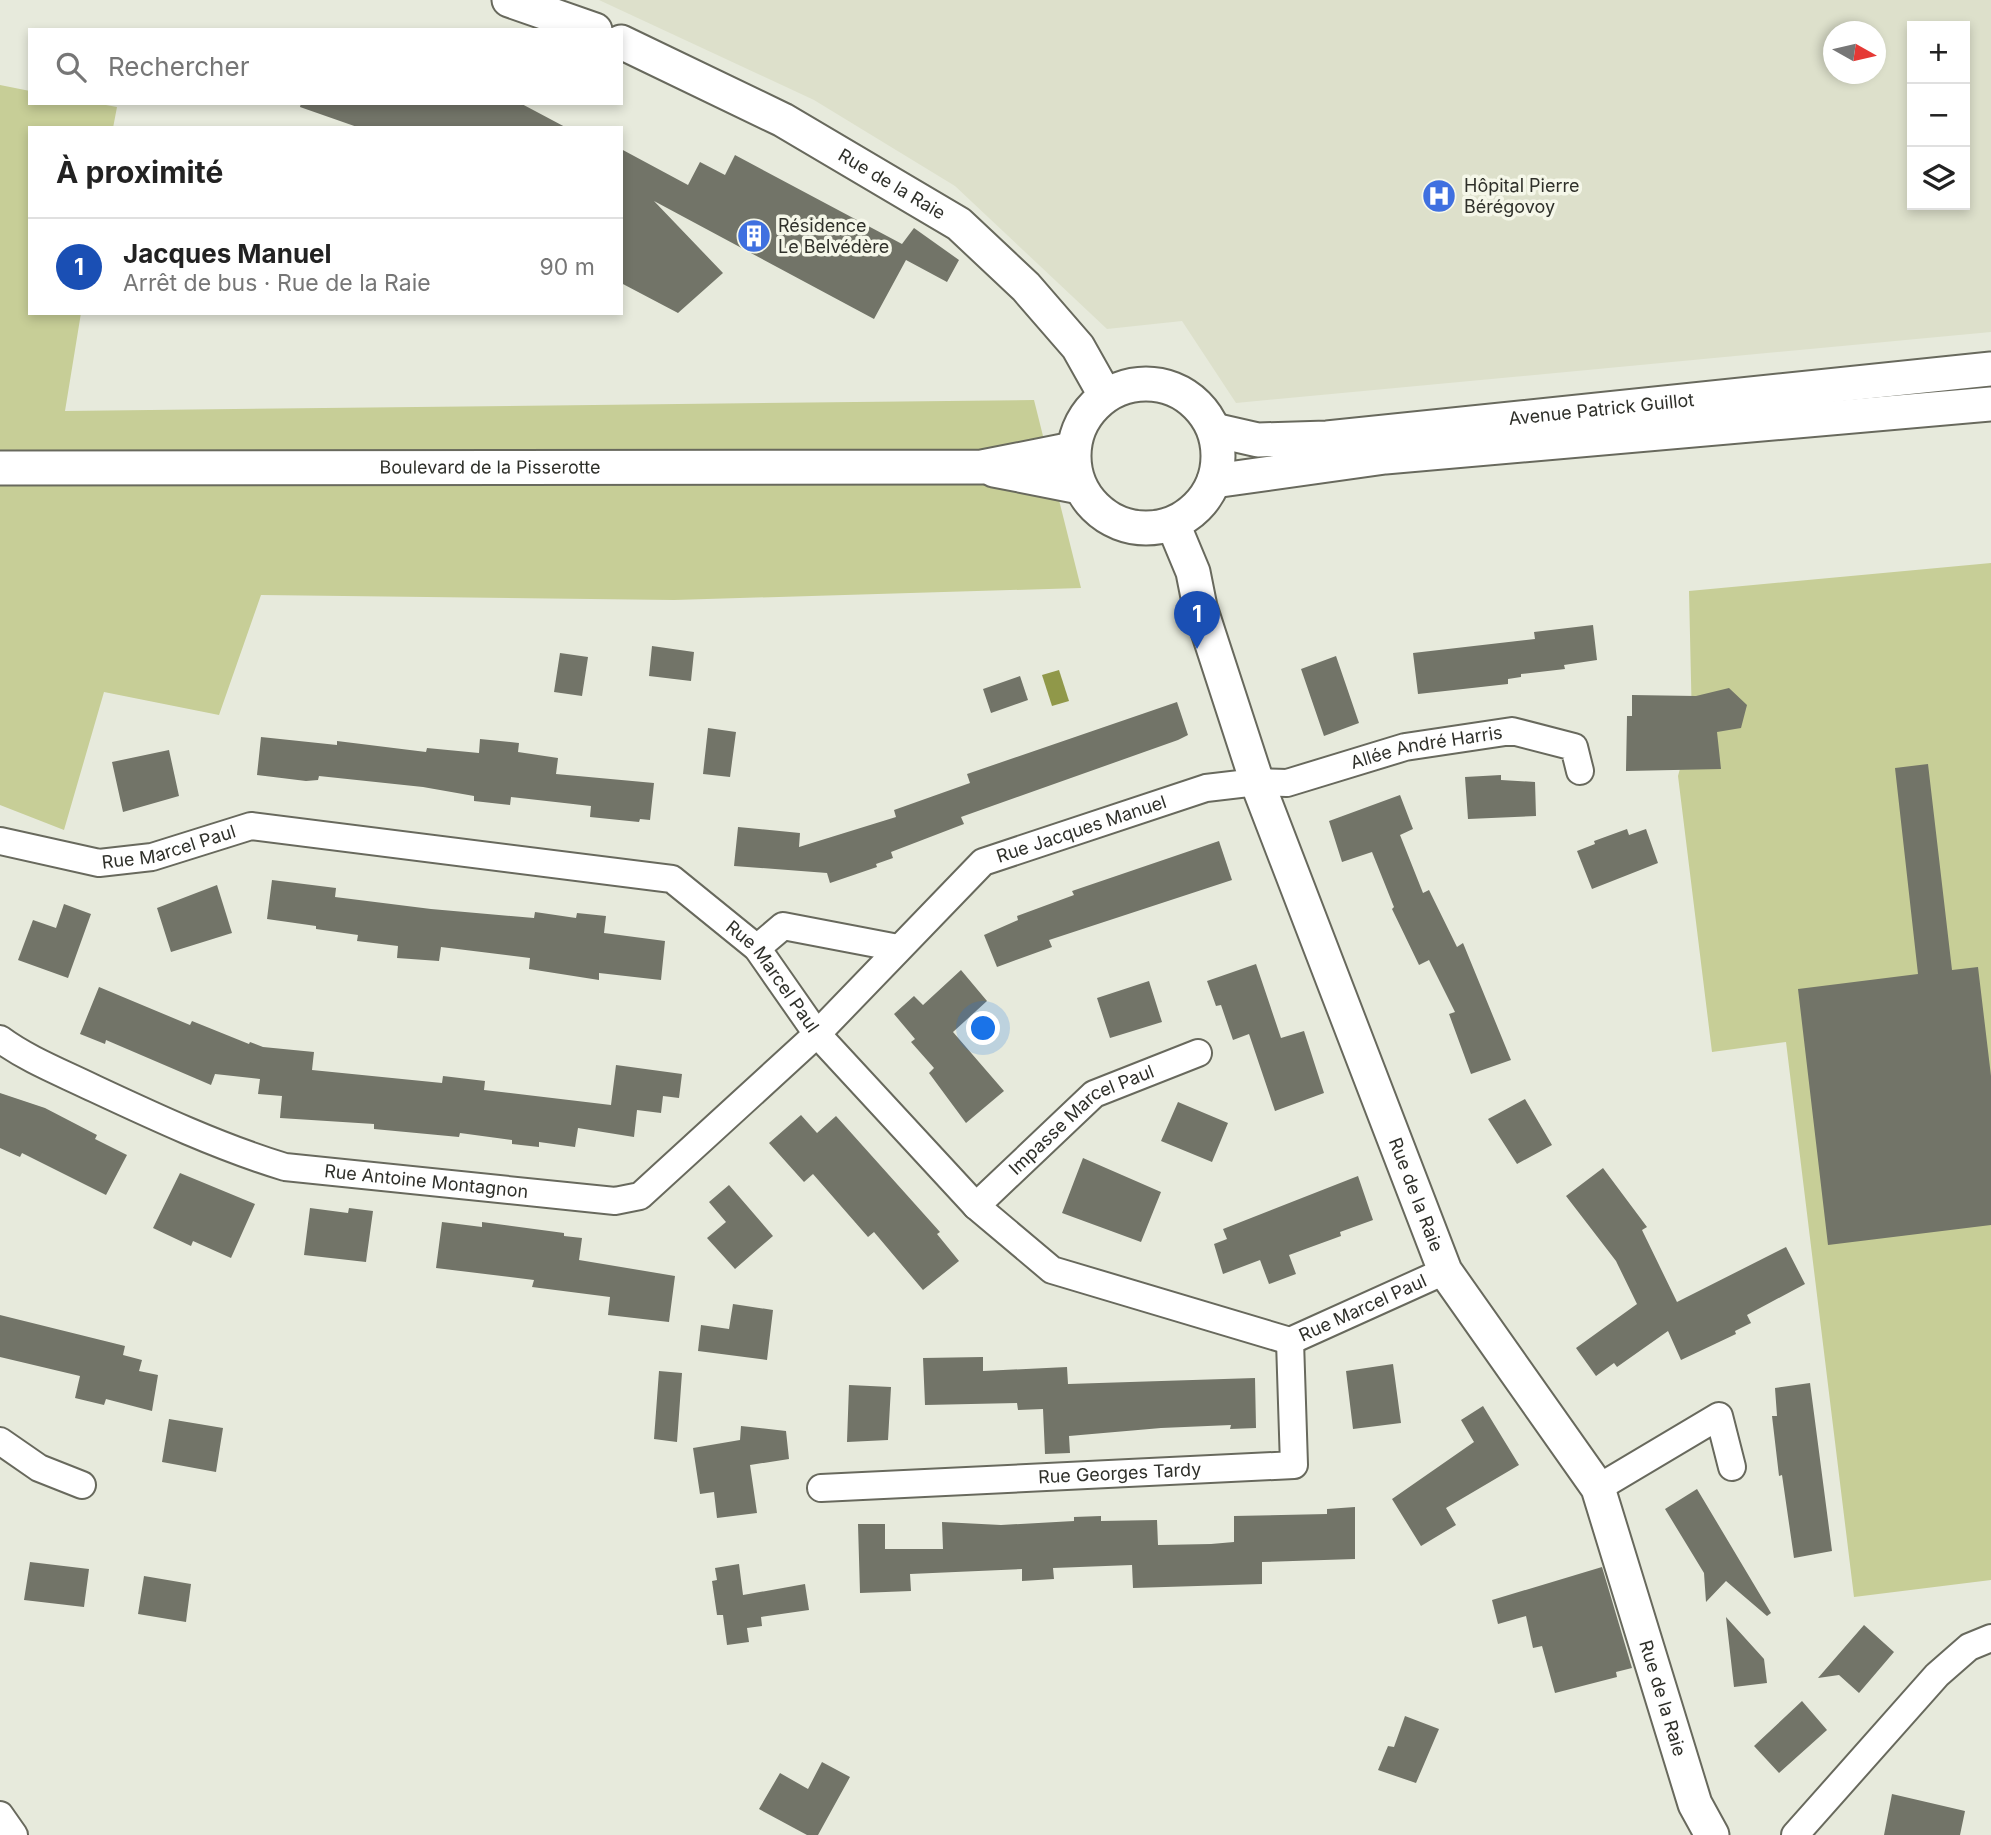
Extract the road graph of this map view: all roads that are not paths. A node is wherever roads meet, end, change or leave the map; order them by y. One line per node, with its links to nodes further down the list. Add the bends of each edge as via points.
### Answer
1 (509, 0): 2 (street)
2 (589, 28)
3 (623, 43): 5 (street, Rue de la Raie, via 783,120 959,224 1021,281 1078,347)
4 (1991, 369): 7 (street, Avenue Patrick Guillot, via 1327,438 1258,440)
5 (1105, 395): 7 (street, via 1139,383 1174,388 1198,405); 8 (street, via 1083,418)
6 (1991, 404): 11 (street, Avenue Patrick Guillot, via 1385,457)
7 (1214, 430): 11 (street, via 1218,456)
8 (1073, 449): 9 (street, Boulevard de la Pisserotte); 12 (street)
9 (982, 467): 10 (street, Boulevard de la Pisserotte); 12 (street, Boulevard de la Pisserotte)
10 (0, 468)
11 (1214, 481): 13 (street, via 1198,507)
12 (1080, 487): 13 (street, via 1096,509 1119,524 1146,529)
13 (1173, 524): 15 (street, Rue de la Raie, via 1193,572 1200,607)
14 (1580, 771): 15 (street, Allée André Harris, via 1574,747 1511,731 1405,747 1287,783)
15 (1257, 782): 18 (street, Rue Jacques Manuel, via 1206,788 983,862); 23 (street, Rue de la Raie)
16 (0, 841): 17 (street, Rue Marcel Paul, via 99,863 152,857 250,826 672,879)
17 (757, 948): 18 (street, via 783,926); 19 (street, Rue Marcel Paul)
18 (898, 948): 19 (street, Rue Jacques Manuel)
19 (817, 1034): 20 (street, Rue Antoine Montagnon, via 640,1196 615,1201 285,1167 109,1095); 22 (street, Rue Marcel Paul)
20 (0, 1039)
21 (1198, 1053): 22 (street, Impasse Marcel Paul, via 1094,1094)
22 (976, 1206): 24 (street, Rue Marcel Paul, via 1052,1270)
23 (1446, 1271): 24 (street, Rue Marcel Paul); 29 (street, Rue de la Raie)
24 (1290, 1341): 28 (street, Rue Georges Tardy, via 1294,1465)
25 (0, 1441): 27 (street, via 39,1468)
26 (1732, 1467): 29 (street, via 1719,1416)
27 (82, 1485)
28 (821, 1488)
29 (1598, 1488): 33 (street, Rue de la Raie, via 1695,1804)
30 (1991, 1638): 34 (street, via 1969,1647 1937,1675)
31 (0, 1815): 32 (street)
32 (15, 1835)
33 (1712, 1835)
34 (1795, 1835)

